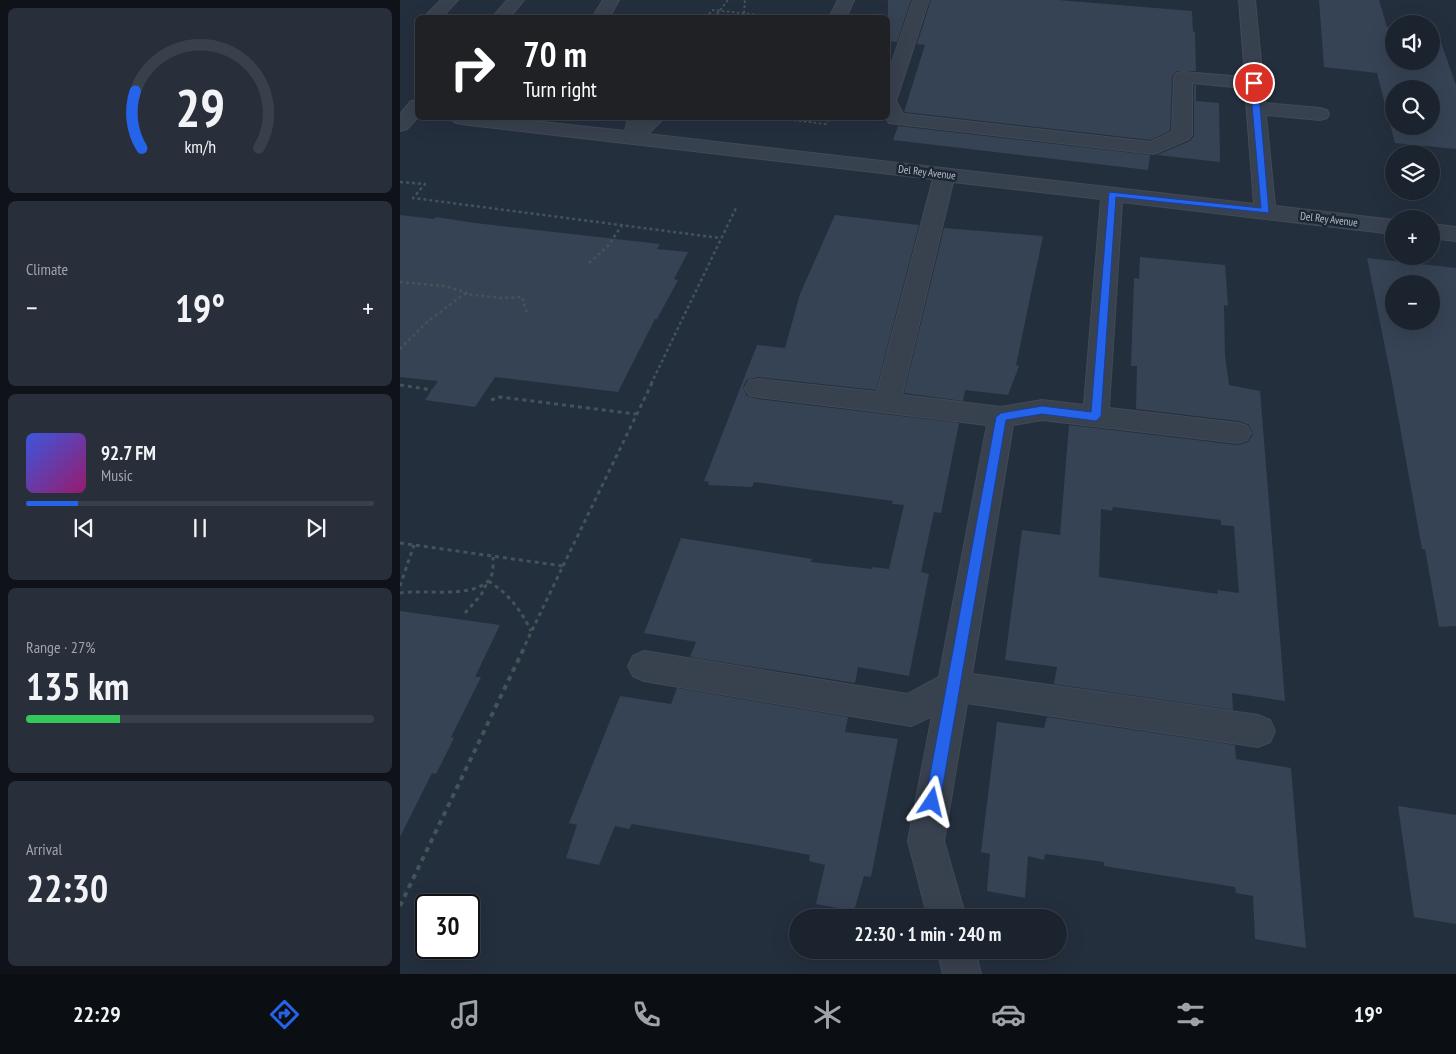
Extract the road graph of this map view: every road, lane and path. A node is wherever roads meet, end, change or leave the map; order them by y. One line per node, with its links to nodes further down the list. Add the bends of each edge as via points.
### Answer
1 (450, 0): 11 (street)
2 (516, 0): 12 (street)
3 (611, 0): 13 (street)
4 (728, 0): 9 (path)
5 (745, 0): 10 (path)
6 (846, 0): 17 (street)
7 (920, 0): 19 (street)
8 (1247, 0): 18 (street)
9 (720, 11): 10 (path); 14 (path, via 712,10); 15 (path)
10 (744, 13): 16 (path)
11 (434, 15)
12 (503, 15)
13 (602, 15)
14 (708, 15)
15 (717, 15)
16 (762, 15)
17 (838, 15)
18 (1254, 83): 20 (street, via 1183,77 1182,135 1154,148 896,119); 21 (street)
19 (890, 93)
20 (890, 107)
21 (1256, 108): 22 (street); 32 (street)
22 (1320, 114)
23 (500, 120): 27 (street, Del Rey Avenue)
24 (651, 120): 27 (street)
25 (791, 120): 26 (path, via 826,124)
26 (828, 120)
27 (635, 127): 28 (street, Del Rey Avenue)
28 (945, 174): 30 (street, Del Rey Avenue); 47 (street)
29 (400, 182): 33 (path, via 425,184 413,198)
30 (1112, 194): 32 (street, Del Rey Avenue); 49 (street)
31 (736, 208): 37 (path)
32 (1266, 212): 34 (street, Del Rey Avenue)
33 (622, 225): 37 (path); 38 (path, via 608,246)
34 (1385, 226)
35 (1440, 232): 36 (street)
36 (1456, 234)
37 (720, 238): 48 (path)
38 (589, 263)
39 (400, 282): 40 (path, via 449,286)
40 (471, 294): 41 (path, via 522,297); 42 (path, via 464,294 427,322)
41 (527, 313)
42 (400, 349)
43 (400, 385): 45 (path)
44 (758, 388): 47 (street)
45 (432, 390)
46 (491, 400): 48 (path, via 500,396)
47 (887, 403): 50 (street)
48 (636, 414): 55 (path)
49 (1096, 416): 50 (street, via 1042,410); 51 (street)
50 (1001, 417): 62 (street)
51 (1238, 433)
52 (400, 543): 53 (path)
53 (414, 545): 54 (path); 57 (path)
54 (493, 556): 55 (path); 56 (path, via 492,575)
55 (563, 566): 60 (path)
56 (488, 581): 58 (path, via 458,592); 59 (path); 60 (path, via 515,602)
57 (400, 586)
58 (400, 593)
59 (465, 613)
60 (531, 632): 64 (path)
61 (644, 666): 62 (street, via 911,710)
62 (953, 686): 63 (street); 65 (street, via 926,841)
63 (1258, 731)
64 (400, 905)
65 (945, 909)
66 (958, 959): 67 (street)
67 (962, 974)

